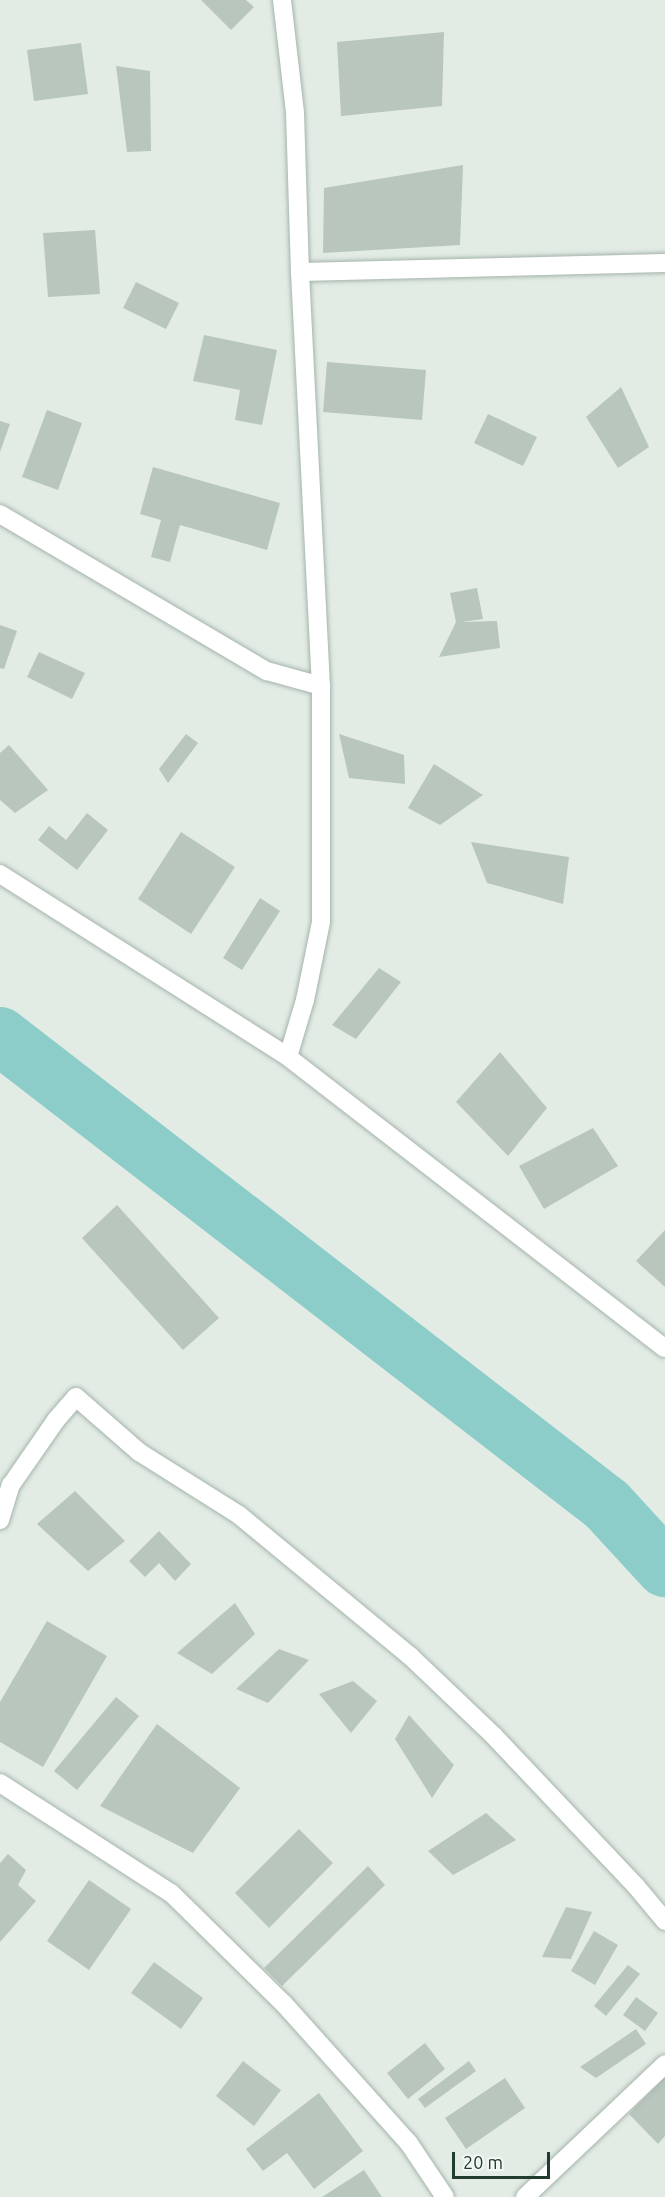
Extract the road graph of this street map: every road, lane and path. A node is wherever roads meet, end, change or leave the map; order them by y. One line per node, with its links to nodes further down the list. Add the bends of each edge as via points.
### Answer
1 (282, 0): 3 (street, via 295,113)
2 (665, 263): 3 (street)
3 (300, 272): 5 (street)
4 (0, 514): 5 (street, via 267,671)
5 (321, 686): 7 (street, via 321,922)
6 (0, 874): 7 (street)
7 (288, 1057): 8 (street)
8 (665, 1348)
9 (0, 1520): 11 (street, via 11,1485 76,1397 139,1452 239,1515 410,1656 493,1735 636,1885)
10 (0, 1784): 13 (street, via 171,1893 284,2004 408,2142)
11 (665, 1921)
12 (665, 2064): 14 (street)
13 (445, 2197)
14 (525, 2197)

